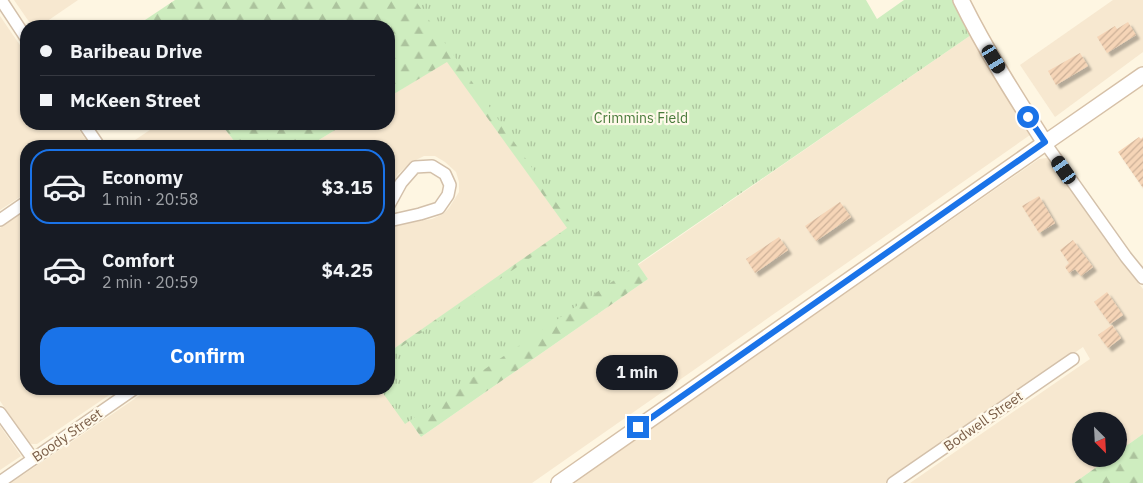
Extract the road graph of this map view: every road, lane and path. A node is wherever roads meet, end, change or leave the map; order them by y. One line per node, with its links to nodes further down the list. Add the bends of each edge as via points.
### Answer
1 (1, 0): 3 (street)
2 (961, 0): 5 (street)
3 (20, 29)
4 (1143, 75): 5 (street)
5 (1045, 142): 10 (street); 16 (street)
6 (395, 194): 8 (street, via 415,167 432,166 445,174 450,185 448,195 439,208)
7 (20, 206): 9 (street)
8 (395, 219)
9 (0, 220)
10 (1143, 278)
11 (1073, 359): 17 (street, Bodwell Street)
12 (125, 395): 14 (street, Boody Street)
13 (0, 412): 14 (street)
14 (33, 459): 15 (street, Boody Street)
15 (0, 482)
16 (559, 483)
17 (892, 483)

